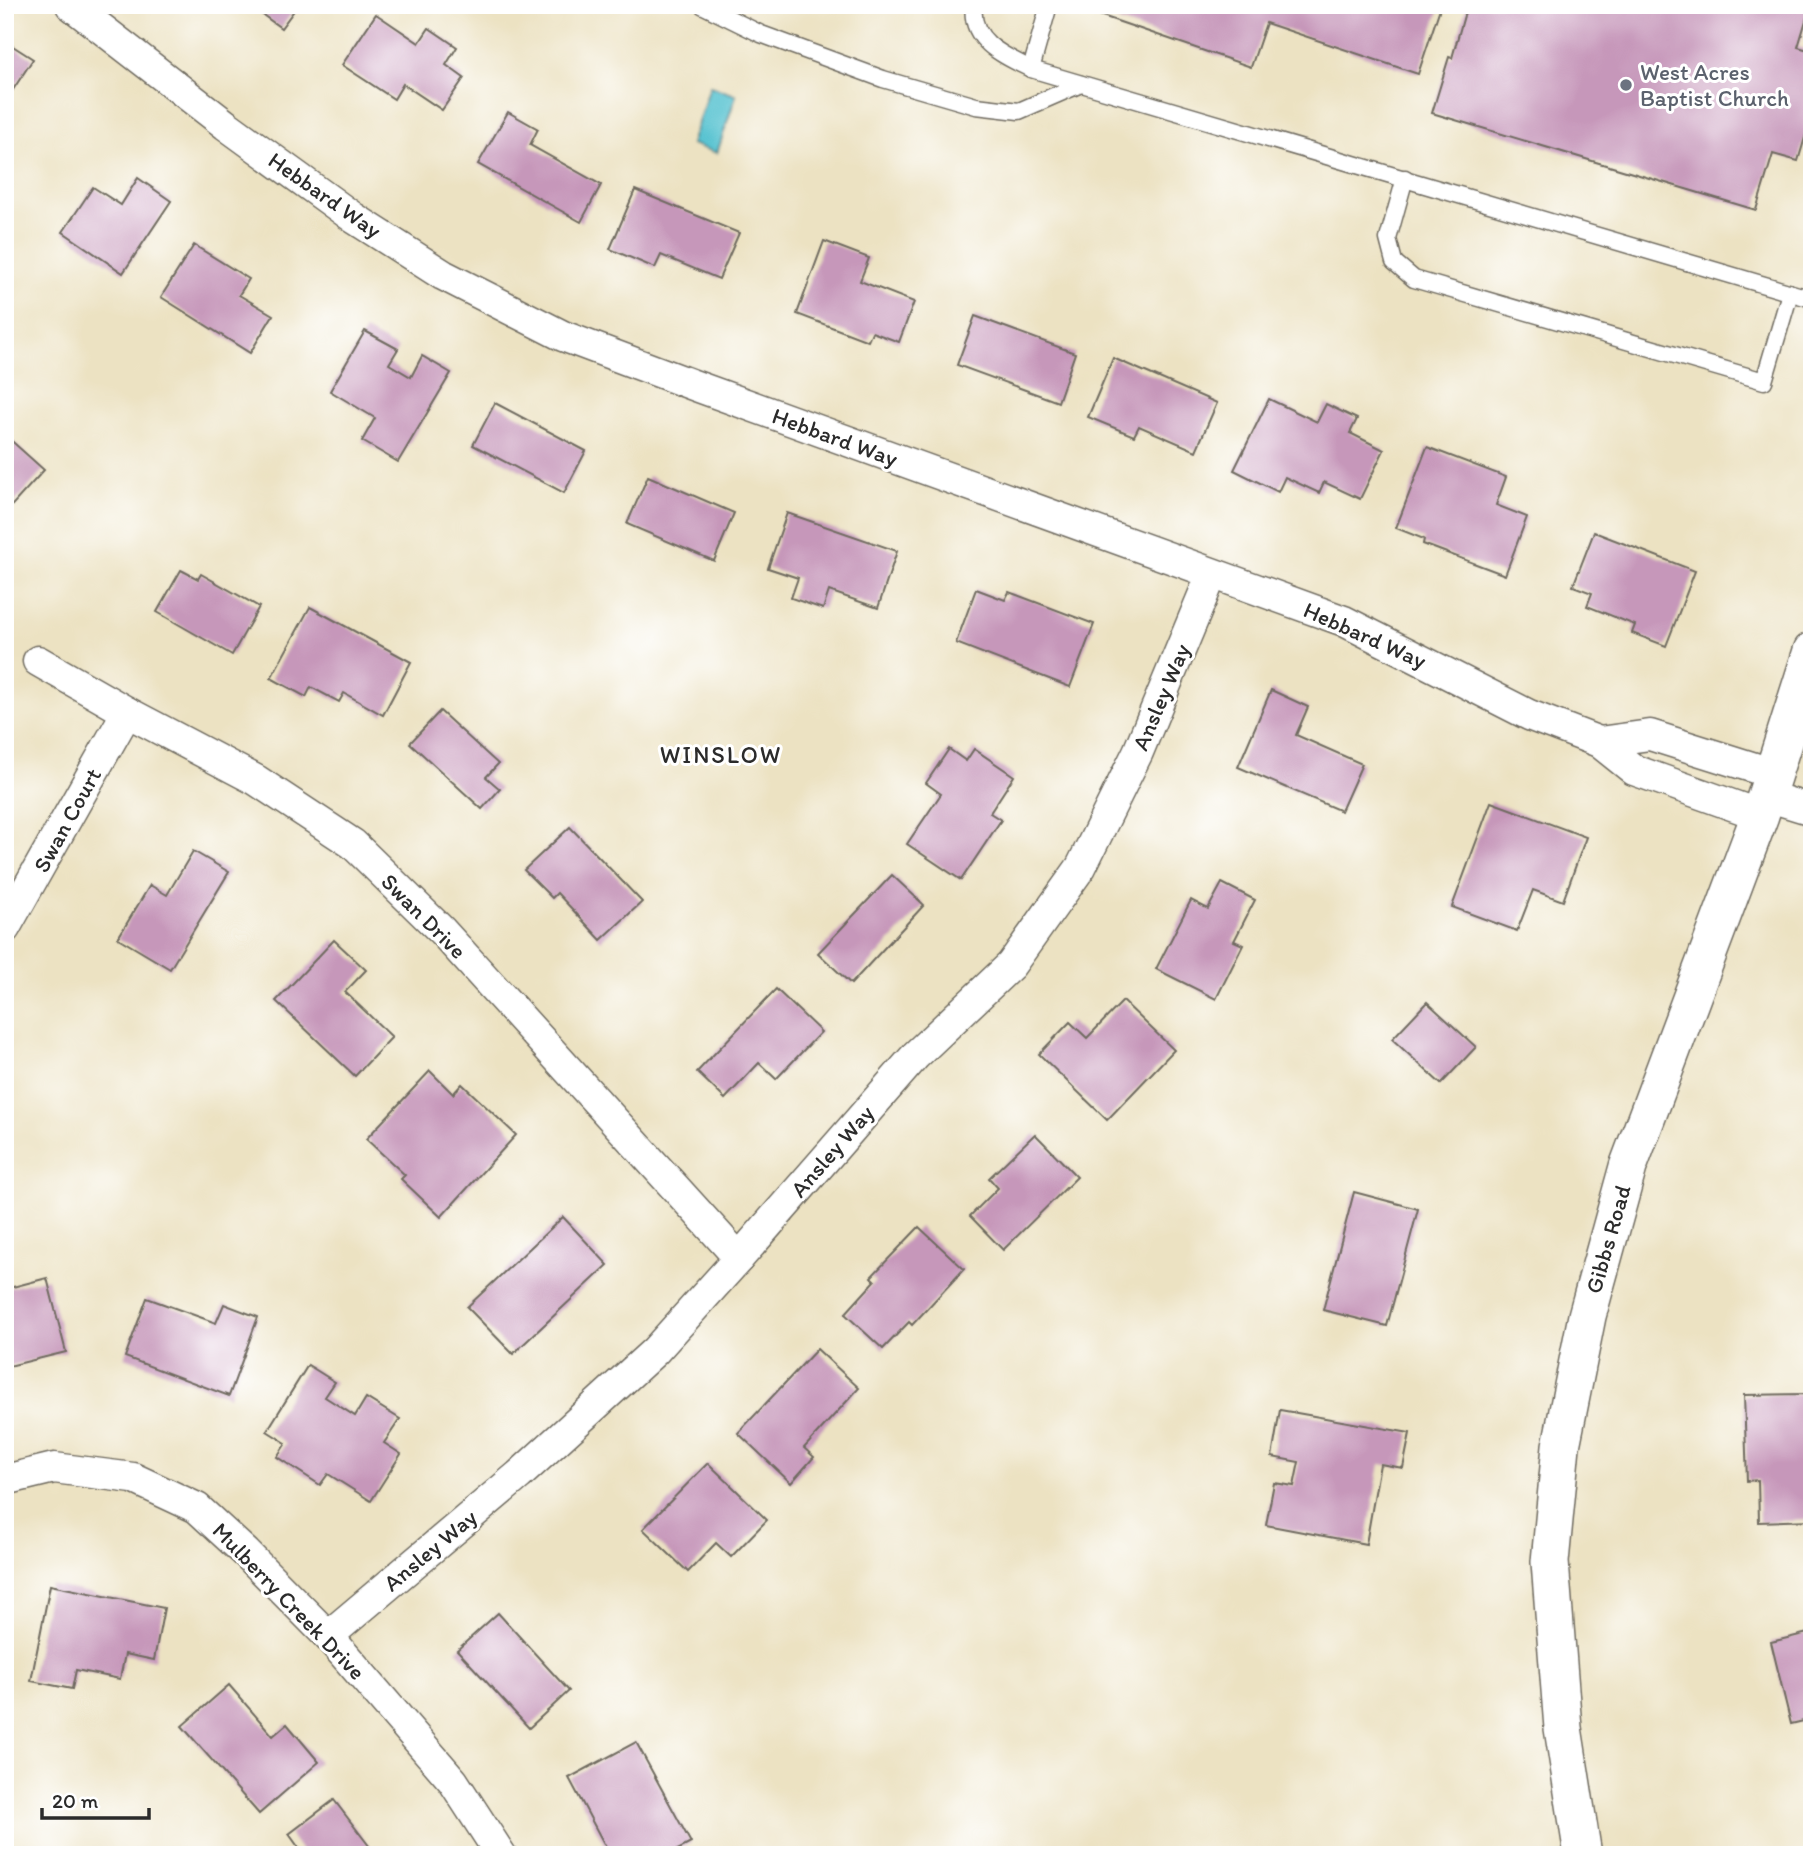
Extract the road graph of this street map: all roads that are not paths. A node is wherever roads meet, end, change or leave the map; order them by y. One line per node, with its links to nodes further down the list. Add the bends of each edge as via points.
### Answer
1 (71, 5): 10 (street, Hebbard Way, via 354,218 443,275 564,336)
2 (702, 5): 6 (lane, via 761,34 883,79 976,106 1019,111)
3 (974, 5): 5 (lane, via 981,37 999,53)
4 (1049, 5): 5 (lane)
5 (1031, 69): 6 (lane)
6 (1081, 85): 7 (lane)
7 (1405, 178): 8 (lane); 8 (lane, via 1388,239 1394,262 1414,279 1764,382)
8 (1790, 293): 9 (lane)
9 (1812, 299)
10 (1212, 574): 14 (street, Hebbard Way, via 1344,621 1529,715); 18 (street, Ansley Way, via 1138,752 1081,867 1011,965 916,1055)
11 (1812, 651): 15 (street, Gibbs Road)
12 (38, 661): 13 (street, Swan Drive)
13 (127, 712): 17 (street, Swan Court); 18 (street, Swan Drive, via 256,780 353,844 442,931)
14 (1600, 742): 15 (street, Hebbard Way, via 1634,770); 15 (street, Hebbard Way, via 1650,735)
15 (1767, 795): 16 (street); 22 (street, Gibbs Road, via 1628,1167 1587,1316 1561,1446 1550,1562 1563,1728)
16 (1812, 810)
17 (5, 928)
18 (739, 1258): 20 (street, Ansley Way, via 645,1360 519,1475)
19 (5, 1480): 20 (street, Mulberry Creek Drive, via 54,1468 133,1478 197,1508)
20 (328, 1636): 21 (street, Mulberry Creek Drive, via 453,1781)
21 (501, 1855)
22 (1583, 1855)

